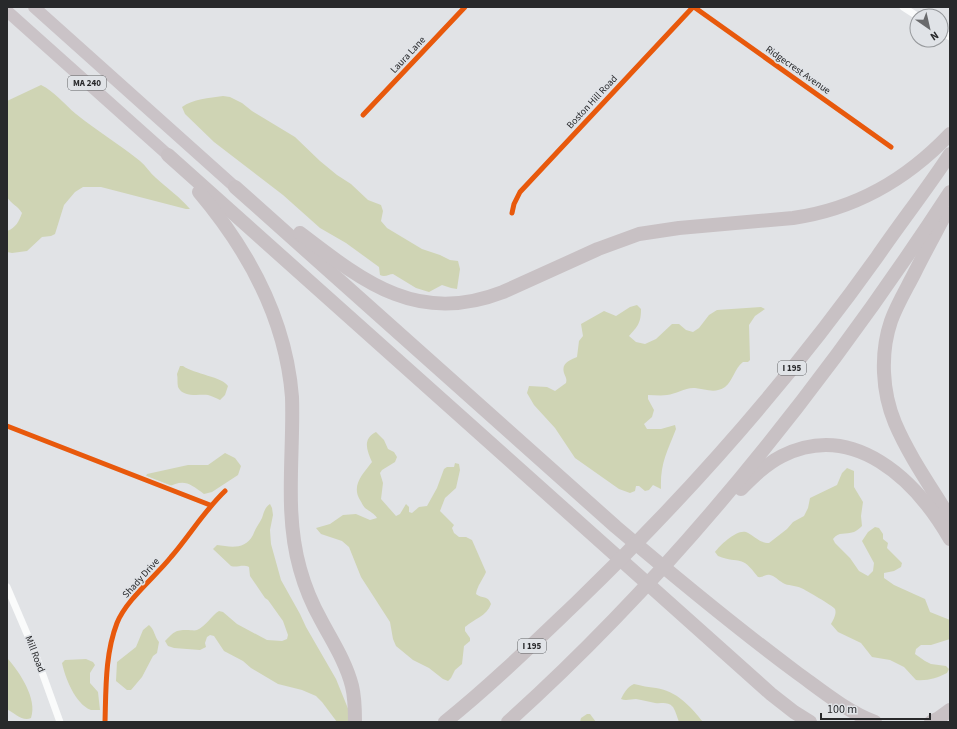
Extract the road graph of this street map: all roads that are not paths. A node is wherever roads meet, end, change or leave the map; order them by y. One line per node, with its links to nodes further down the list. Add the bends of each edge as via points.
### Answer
1 (34, 7): 10 (highway, MA 240)
2 (465, 7): 5 (street, Laura Lane)
3 (694, 7): 7 (street, Ridgecrest Avenue); 13 (street, Boston Hill Road, via 520,192)
4 (7, 11): 9 (highway, MA 240)
5 (363, 115)
6 (950, 134): 10 (highway, via 900,178 870,195 837,208 793,218 672,228 639,234 598,249 490,297 454,304 419,302 396,296 374,285)
7 (891, 147)
8 (950, 154): 25 (highway, I 195, via 842,306 712,463 601,580)
9 (168, 155): 24 (highway, via 212,208 239,247 266,298 279,333 288,365 292,397 291,505 295,545 309,594 349,678 354,695); 27 (highway, via 777,698)
10 (235, 187): 28 (highway, via 616,527 677,578 758,644 834,699 857,714)
11 (950, 192): 19 (highway, I 195, via 877,301 804,400)
12 (950, 205): 17 (highway, via 891,322 884,367 888,401 895,422)
13 (512, 213)
14 (7, 426): 16 (street)
15 (225, 491): 16 (street, Shady Drive)
16 (210, 505): 23 (street, Shady Drive, via 181,545 118,620 109,658)
17 (950, 518)
18 (950, 539): 19 (highway, via 920,497 893,471 858,451 836,445 821,445 793,451 767,466)
19 (678, 551): 26 (highway, I 195, via 619,616)
20 (7, 587): 22 (street, Mill Road)
21 (950, 710): 29 (highway)
22 (60, 722)
23 (105, 722)
24 (355, 722)
25 (445, 722)
26 (508, 722)
27 (810, 722)
28 (876, 722)
29 (931, 722)

